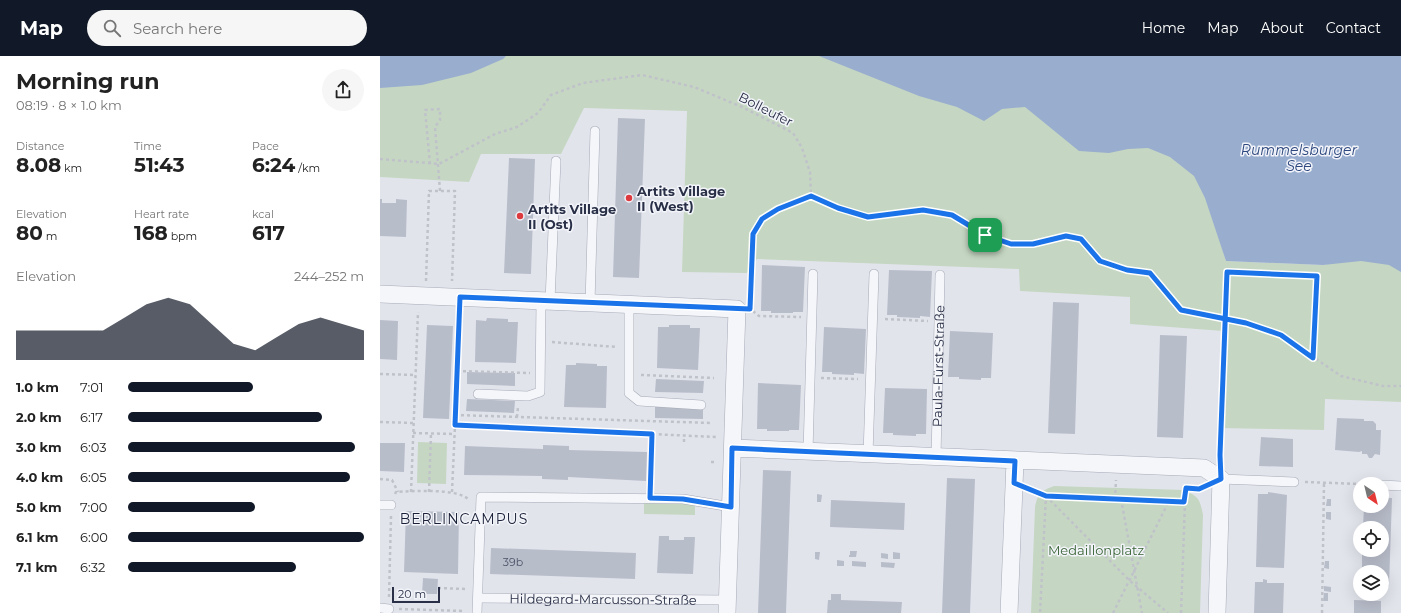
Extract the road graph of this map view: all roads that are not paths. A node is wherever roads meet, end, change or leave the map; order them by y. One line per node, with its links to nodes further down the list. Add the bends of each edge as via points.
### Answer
1 (596, 131): 8 (lane)
2 (556, 161): 7 (lane)
3 (812, 274): 13 (lane)
4 (874, 274): 14 (lane)
5 (940, 275): 15 (lane, Paula-Fürst-Straße)
6 (380, 294): 7 (street)
7 (545, 301): 8 (street); 10 (lane, via 540,341 540,392 528,396)
8 (590, 303): 9 (street)
9 (629, 304): 11 (lane, via 629,394 639,401); 12 (street, Hildegard-Marcusson-Straße, via 744,309)
10 (478, 394)
11 (701, 404)
12 (733, 443): 13 (street); 23 (street, Hildegard-Marcusson-Straße)
13 (808, 452): 14 (street)
14 (868, 454): 15 (street)
15 (936, 458): 16 (street)
16 (1015, 461): 17 (street, via 1204,468); 27 (street)
17 (1221, 479): 18 (lane); 28 (street)
18 (1294, 482)
19 (1389, 485): 20 (lane)
20 (1401, 486)
21 (380, 505): 22 (lane)
22 (391, 505)
23 (731, 507): 24 (lane, via 683,499 481,497); 25 (street, Hildegard-Marcusson-Straße)
24 (478, 598): 25 (lane, Hildegard-Marcusson-Straße); 26 (lane)
25 (727, 607)
26 (477, 613)
27 (1009, 613)
28 (1217, 613)

